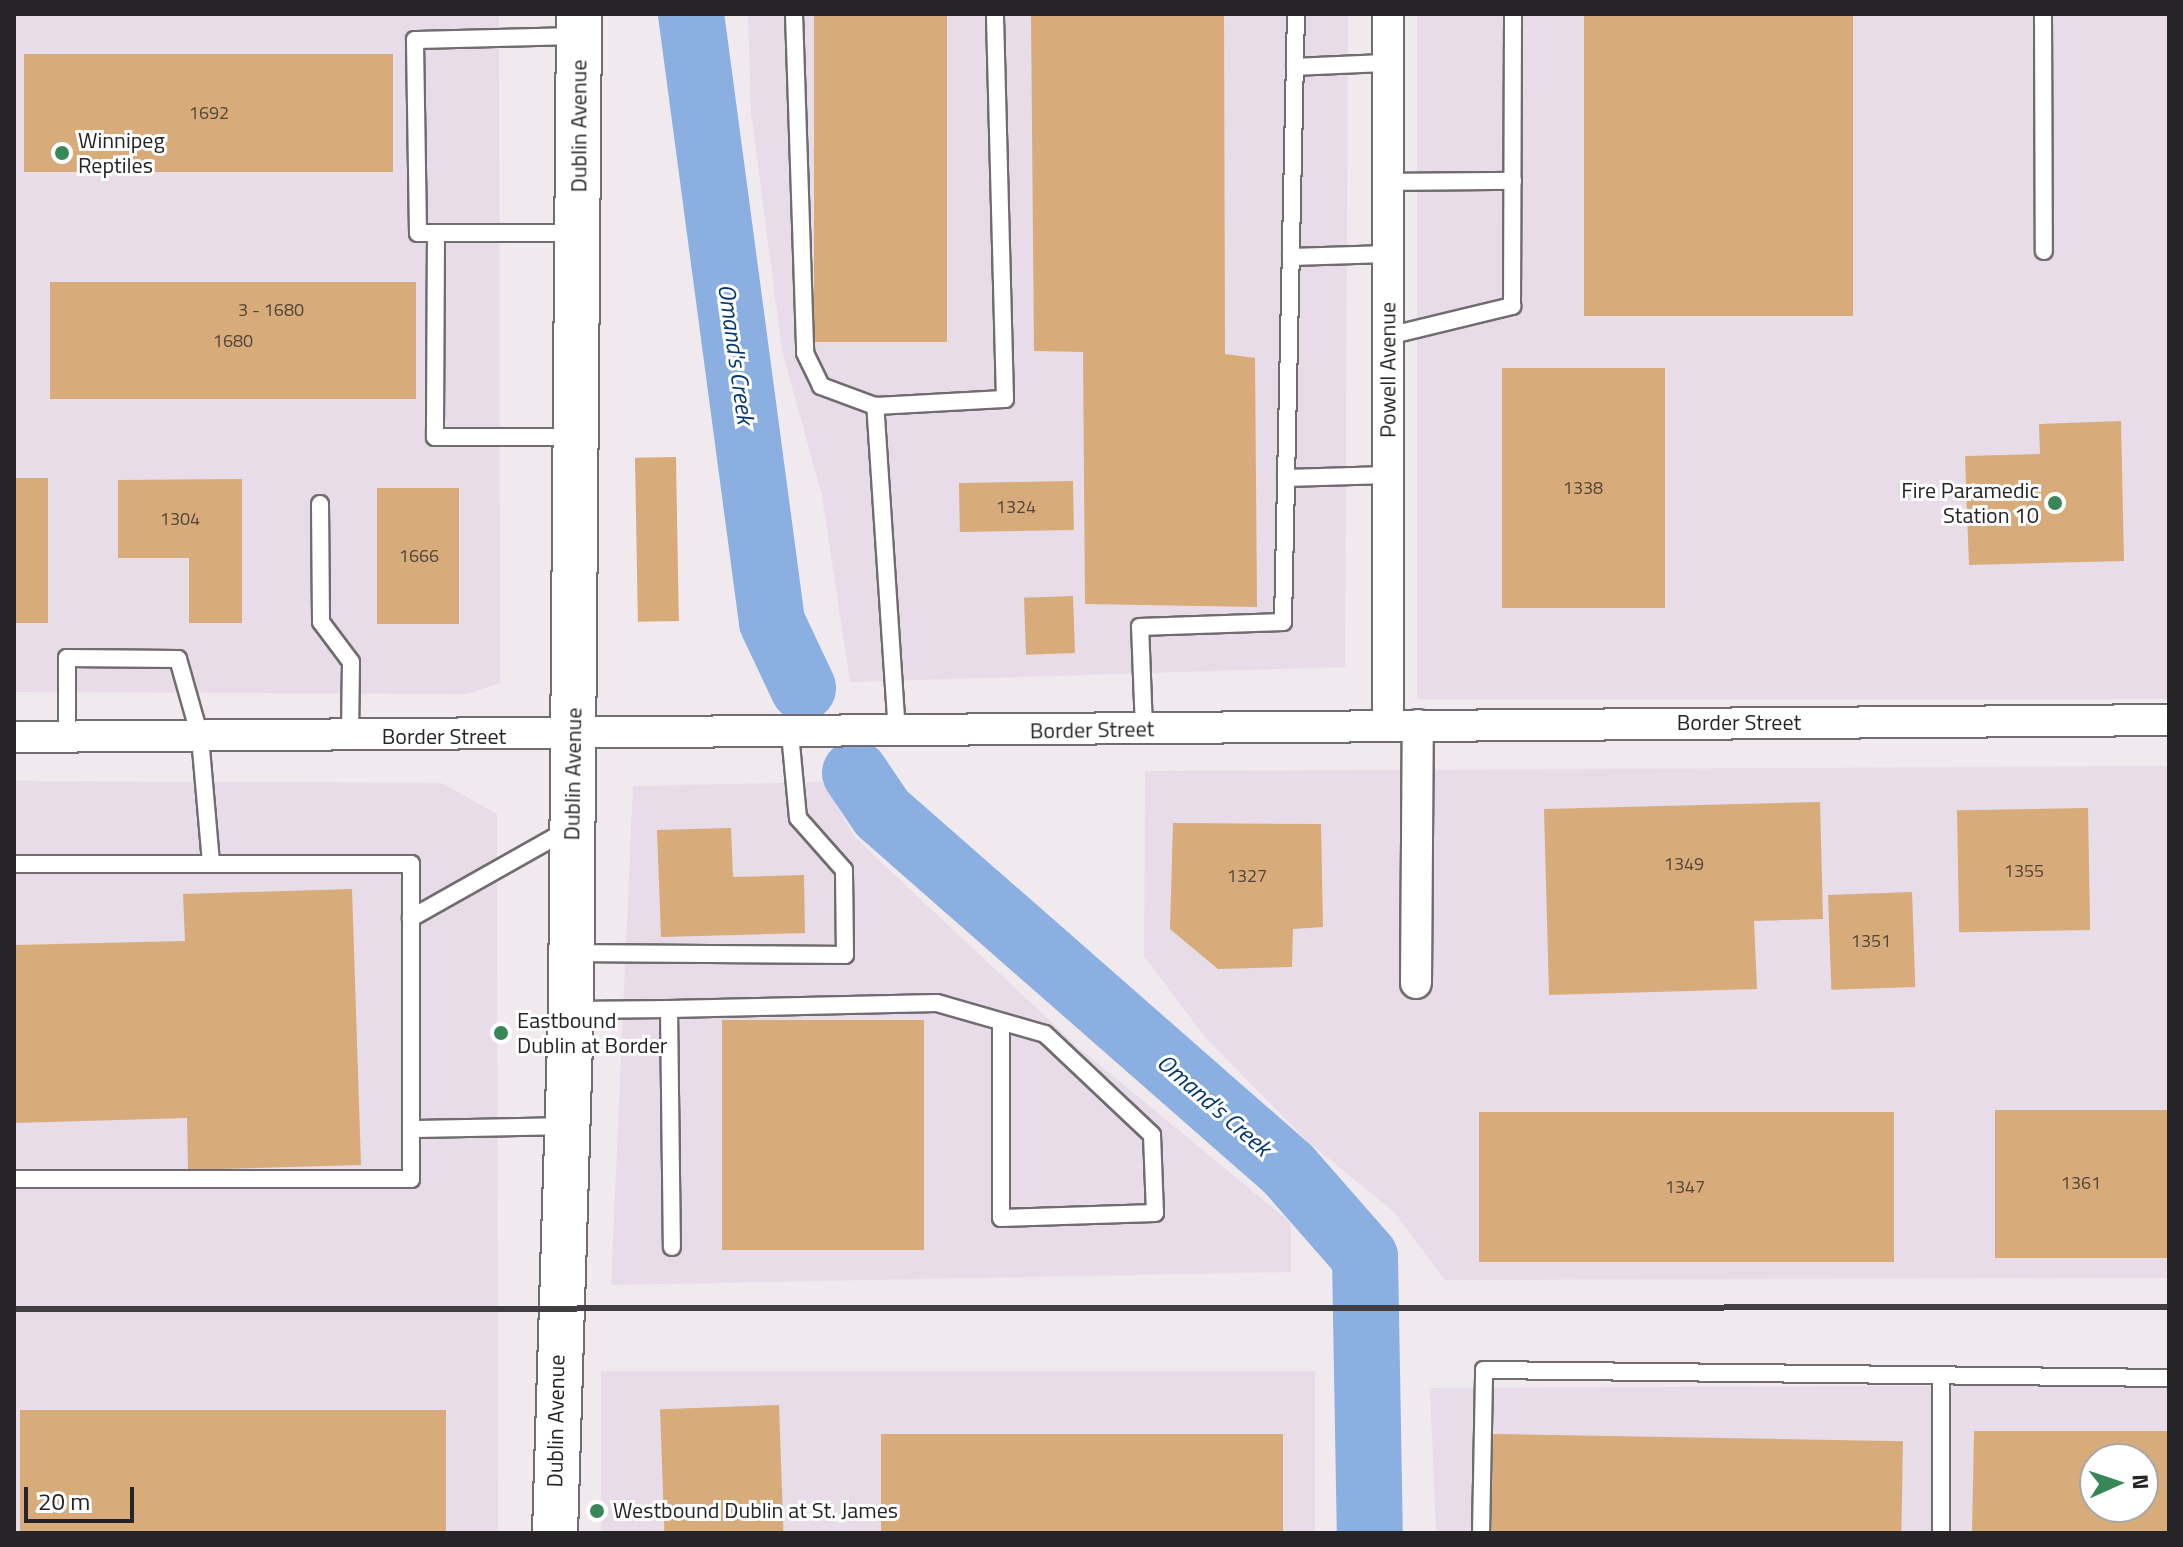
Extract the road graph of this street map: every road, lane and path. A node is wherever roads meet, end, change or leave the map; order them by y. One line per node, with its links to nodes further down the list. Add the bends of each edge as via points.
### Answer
1 (794, 14): 18 (lane, via 805,353 821,386)
2 (995, 14): 18 (lane, via 1005,399)
3 (1296, 14): 9 (lane)
4 (1388, 14): 8 (street, Powell Avenue)
5 (1513, 14): 10 (lane)
6 (2043, 14): 14 (lane)
7 (579, 25): 12 (lane, via 415,40 418,233); 13 (main road, Dublin Avenue)
8 (1388, 63): 9 (lane); 11 (street, Powell Avenue)
9 (1295, 67): 16 (lane)
10 (1513, 181): 11 (lane); 17 (lane, via 1512,306)
11 (1388, 182): 15 (street, Powell Avenue)
12 (436, 233): 13 (lane); 19 (lane, via 435,437)
13 (579, 233): 19 (main road, Dublin Avenue)
14 (2044, 251)
15 (1388, 254): 16 (lane); 17 (street, Powell Avenue)
16 (1291, 257): 21 (lane)
17 (1388, 336): 20 (street, Powell Avenue)
18 (875, 406): 27 (lane)
19 (577, 437): 29 (main road, Dublin Avenue)
20 (1388, 475): 21 (lane); 24 (street, Powell Avenue)
21 (1286, 478): 26 (lane, via 1283,622 1140,627)
22 (320, 504): 33 (lane, via 321,622 351,662)
23 (2169, 720): 25 (street, Border Street)
24 (1388, 725): 25 (street, Border Street); 26 (street, Border Street)
25 (1418, 725): 39 (street)
26 (1144, 729): 27 (street, Border Street)
27 (897, 733): 28 (street, Border Street)
28 (790, 734): 29 (street, Border Street); 38 (lane, via 798,818 844,870 845,955)
29 (573, 736): 33 (street, Border Street); 34 (main road, Dublin Avenue)
30 (14, 737): 31 (street, Border Street)
31 (67, 737): 32 (street, Border Street); 32 (lane, via 67,658 178,659)
32 (200, 737): 33 (street, Border Street); 36 (lane)
33 (350, 737)
34 (571, 827): 37 (lane); 38 (main road, Dublin Avenue)
35 (14, 864): 36 (lane)
36 (211, 864): 37 (lane, via 411,864)
37 (411, 918): 44 (lane)
38 (571, 953): 41 (main road, Dublin Avenue)
39 (1416, 983)
40 (669, 1009): 41 (lane); 42 (lane, via 937,1003); 46 (lane)
41 (571, 1010): 43 (main road, Dublin Avenue)
42 (1001, 1022): 42 (lane, via 1045,1034 1152,1135 1155,1213 1001,1218)
43 (564, 1126): 44 (lane); 49 (main road, Dublin Avenue)
44 (411, 1129): 45 (lane, via 411,1179)
45 (14, 1179)
46 (672, 1247)
47 (2169, 1378): 48 (lane)
48 (1941, 1379): 50 (lane, via 1484,1370); 51 (lane)
49 (555, 1533)
50 (1481, 1533)
51 (1941, 1533)

